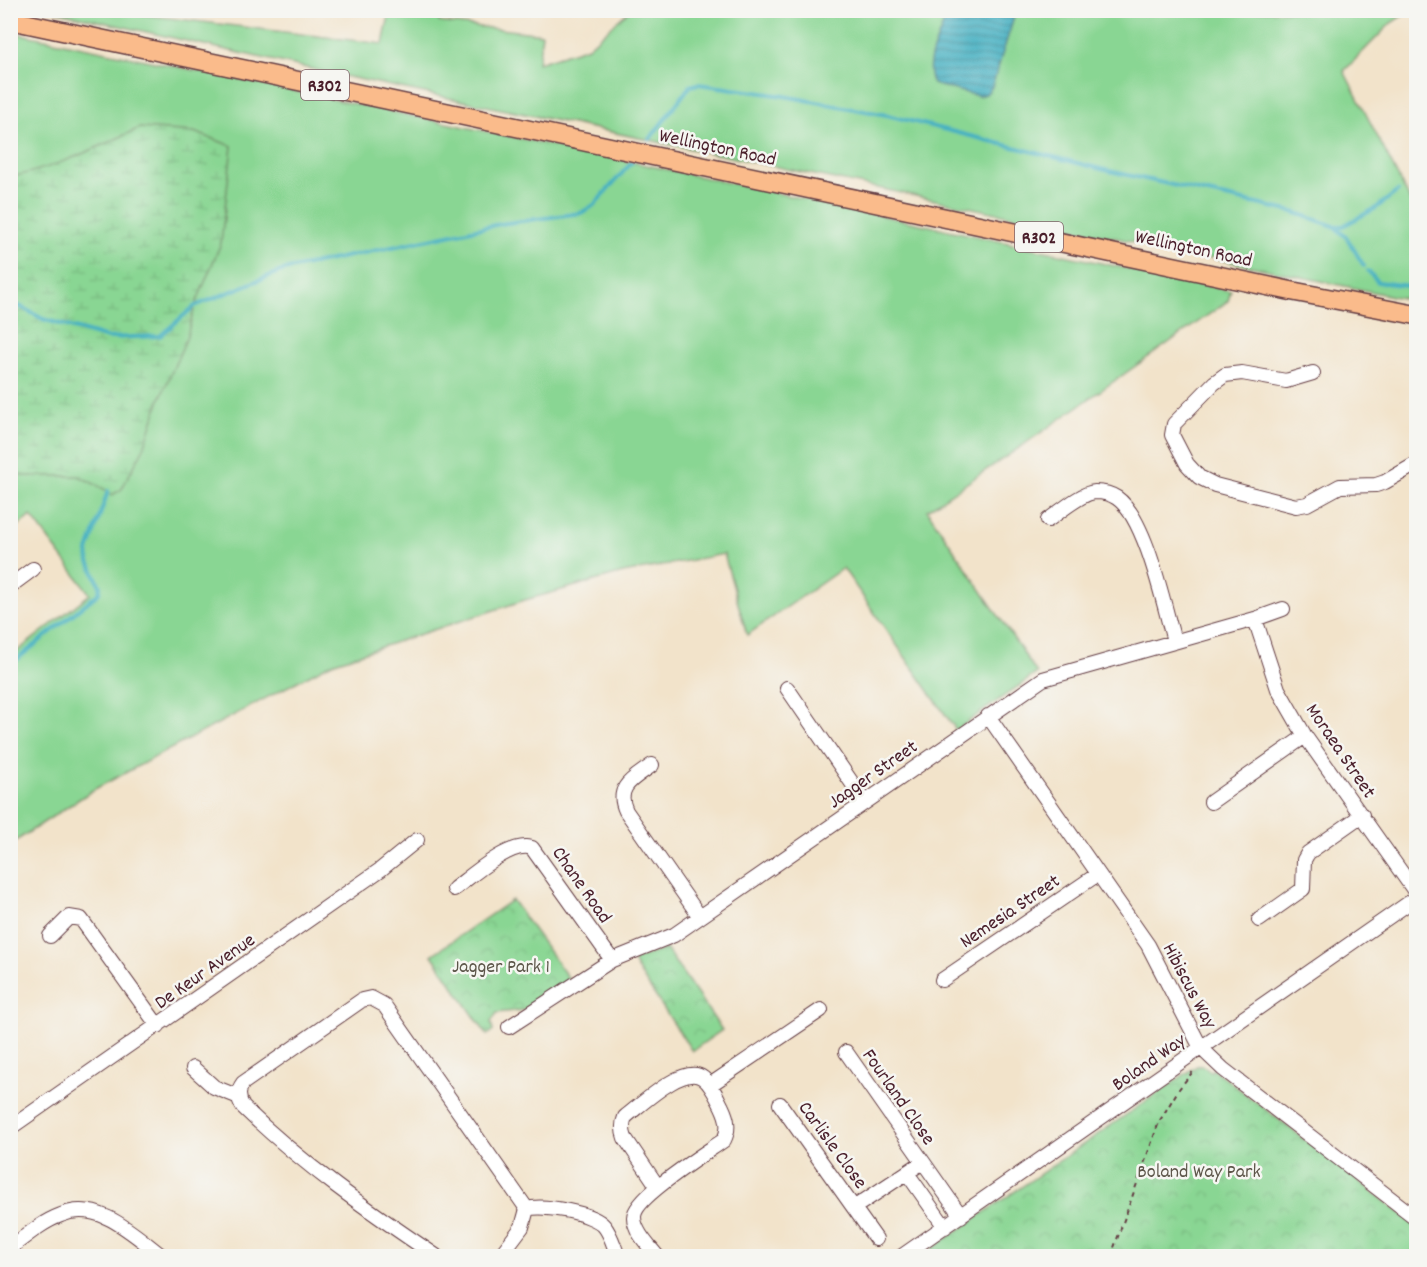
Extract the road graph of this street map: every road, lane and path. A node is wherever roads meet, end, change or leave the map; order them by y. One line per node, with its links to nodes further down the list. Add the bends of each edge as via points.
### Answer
1 (10, 20): 2 (main road, Wellington Road / R302)
2 (1416, 315)
3 (1313, 374): 4 (street, via 1286,381 1242,373 1225,375 1174,424 1172,435 1187,464 1199,477 1215,485 1296,506 1340,486 1385,482)
4 (1416, 464)
5 (1048, 520): 10 (street, via 1093,492 1118,498 1148,548)
6 (33, 569): 7 (street)
7 (10, 586)
8 (1283, 609): 9 (street, Jagger Street)
9 (1255, 619): 10 (street, Jagger Street); 13 (street, Moraea Street, via 1278,689)
10 (1174, 641): 12 (street, Jagger Street, via 1050,675)
11 (786, 688): 15 (street)
12 (988, 716): 15 (street, Jagger Street); 19 (street, Hibiscus Way)
13 (1305, 736): 16 (street); 17 (street, Moraea Street)
14 (652, 765): 23 (street, via 629,782 621,800)
15 (865, 802): 23 (street, Jagger Street)
16 (1211, 802)
17 (1362, 815): 21 (street, Moraea Street); 24 (street, via 1308,853 1303,889)
18 (417, 840): 29 (street, De Keur Avenue)
19 (1098, 874): 27 (street, Nemesia Street); 31 (street, Hibiscus Way, via 1157,960)
20 (454, 889): 26 (street, Chane Road, via 507,852 523,846 532,848)
21 (1416, 893)
22 (1416, 898): 31 (street, Boland Way)
23 (700, 917): 26 (street, Jagger Street, via 674,935)
24 (1259, 920)
25 (50, 936): 29 (street, via 69,917 81,919)
26 (612, 960): 30 (street, Jagger Street)
27 (942, 980)
28 (821, 1010): 35 (street)
29 (158, 1026): 38 (street, De Keur Avenue)
30 (509, 1027)
31 (1201, 1048): 44 (street, Boland Way); 45 (street, Hibiscus Way)
32 (846, 1052): 39 (street, Fourland Close)
33 (1197, 1064): 55 (path, via 1159,1122)
34 (193, 1068): 36 (street, via 214,1087)
35 (710, 1085): 41 (street, via 728,1123 724,1140); 41 (street, via 696,1074 683,1075 625,1117 625,1138)
36 (239, 1097): 43 (street, via 240,1087 252,1077 362,1000 377,1000); 50 (street, via 243,1107 307,1163)
37 (780, 1104): 42 (street, Carlisle Close)
38 (10, 1128)
39 (923, 1162): 40 (street, Carlisle Close); 44 (street, Fourland Close)
40 (907, 1173): 42 (street, Carlisle Close); 46 (street)
41 (658, 1187): 53 (street, via 641,1201 634,1219)
42 (855, 1207): 47 (street, Carlisle Close)
43 (527, 1209): 51 (street, via 522,1227); 52 (street, via 547,1207 598,1220 607,1229)
44 (961, 1216): 46 (street, Boland Way)
45 (1416, 1218)
46 (945, 1227): 54 (street, Boland Way)
47 (876, 1239)
48 (10, 1248): 49 (street, via 50,1220 63,1214 88,1212 111,1218)
49 (162, 1257)
50 (436, 1257)
51 (500, 1257)
52 (618, 1257)
53 (657, 1257)
54 (902, 1257)
55 (1111, 1257)

